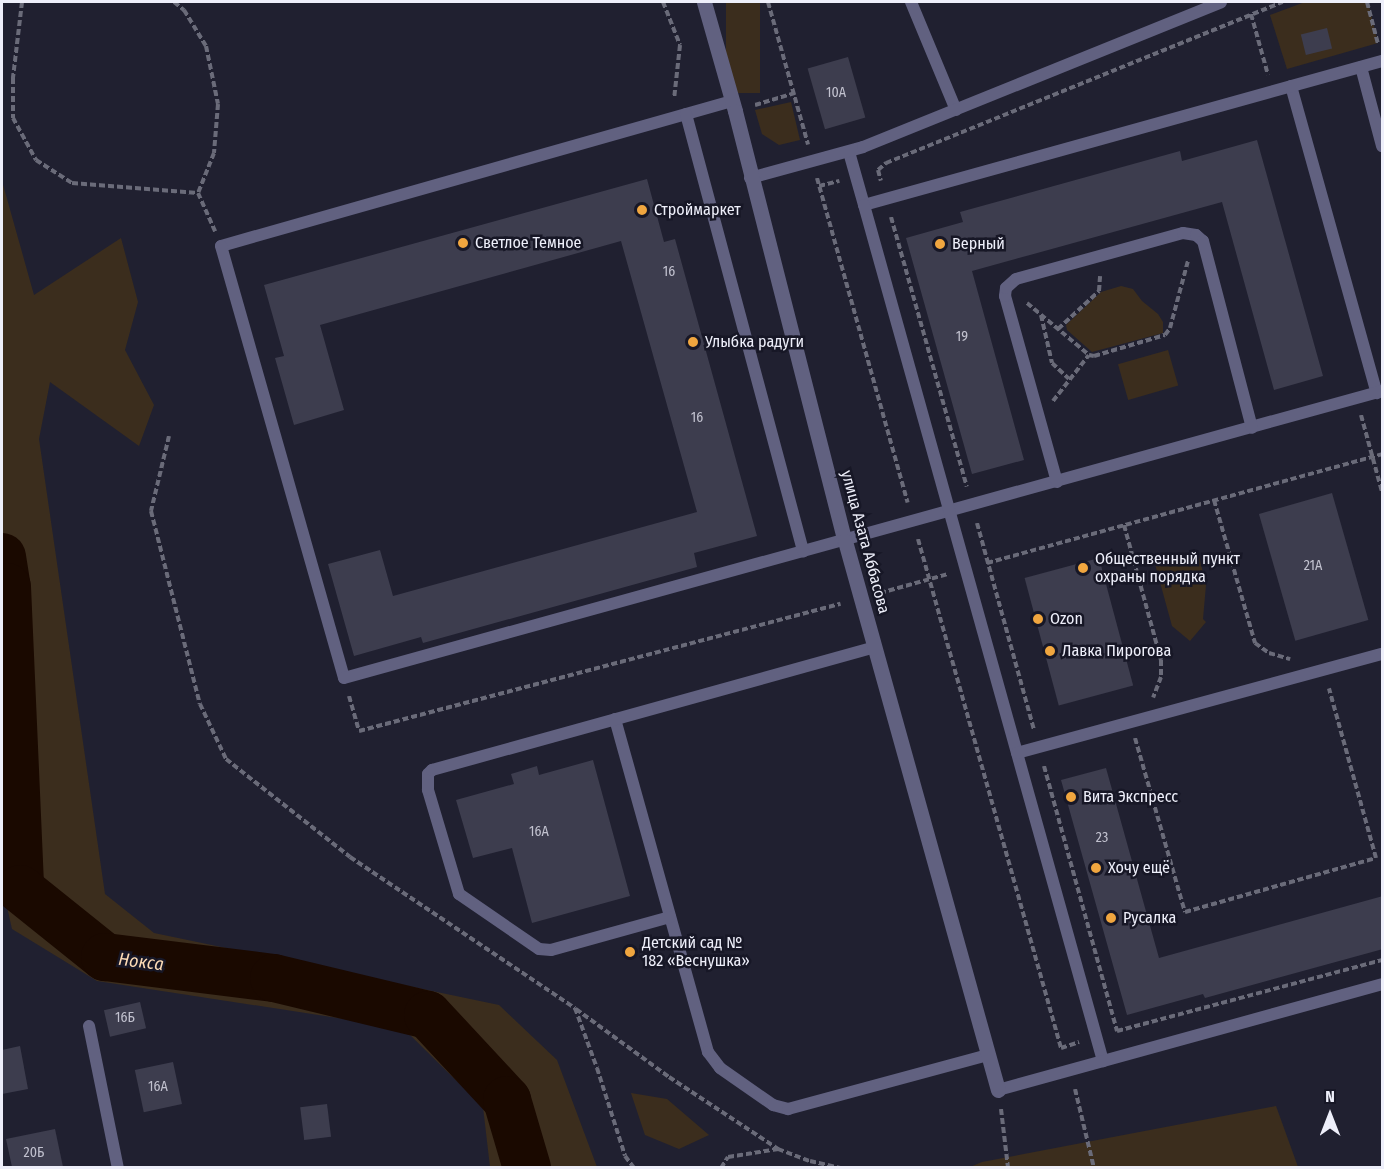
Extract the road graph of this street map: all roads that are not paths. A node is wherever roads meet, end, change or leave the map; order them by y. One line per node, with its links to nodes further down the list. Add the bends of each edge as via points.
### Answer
1 (704, 2): 7 (street, улица Азата Аббасова)
2 (911, 2): 8 (lane)
3 (1221, 2): 8 (lane)
4 (1381, 56): 5 (lane)
5 (1361, 67): 6 (lane); 10 (lane)
6 (1291, 86): 13 (lane); 14 (lane)
7 (732, 101): 9 (lane); 12 (street, улица Азата Аббасова)
8 (956, 110): 11 (lane)
9 (682, 116): 19 (lane); 19 (lane, via 221,246 344,678)
10 (1383, 146)
11 (849, 152): 12 (lane); 13 (lane)
12 (750, 178): 18 (street, улица Азата Аббасова)
13 (864, 205): 17 (lane)
14 (1380, 392): 15 (lane)
15 (1252, 428): 16 (lane); 16 (lane, via 1203,241 1196,235 1183,233 1016,279 1007,285 1005,296)
16 (1057, 482): 17 (lane)
17 (949, 511): 18 (lane); 23 (lane)
18 (845, 541): 19 (lane); 20 (street, улица Азата Аббасова)
19 (803, 552)
20 (875, 647): 22 (lane); 27 (street, улица Азата Аббасова)
21 (1383, 654): 23 (lane)
22 (615, 719): 24 (lane); 24 (lane, via 432,770 426,777 428,790 459,894 539,949 551,950)
23 (1017, 753): 28 (lane)
24 (670, 917): 27 (lane, via 710,1058 773,1105 797,1108)
25 (1383, 984): 28 (lane)
26 (89, 1026): 30 (lane)
27 (988, 1055): 29 (street, улица Азата Аббасова)
28 (1103, 1061): 29 (lane)
29 (998, 1090)
30 (118, 1167)

